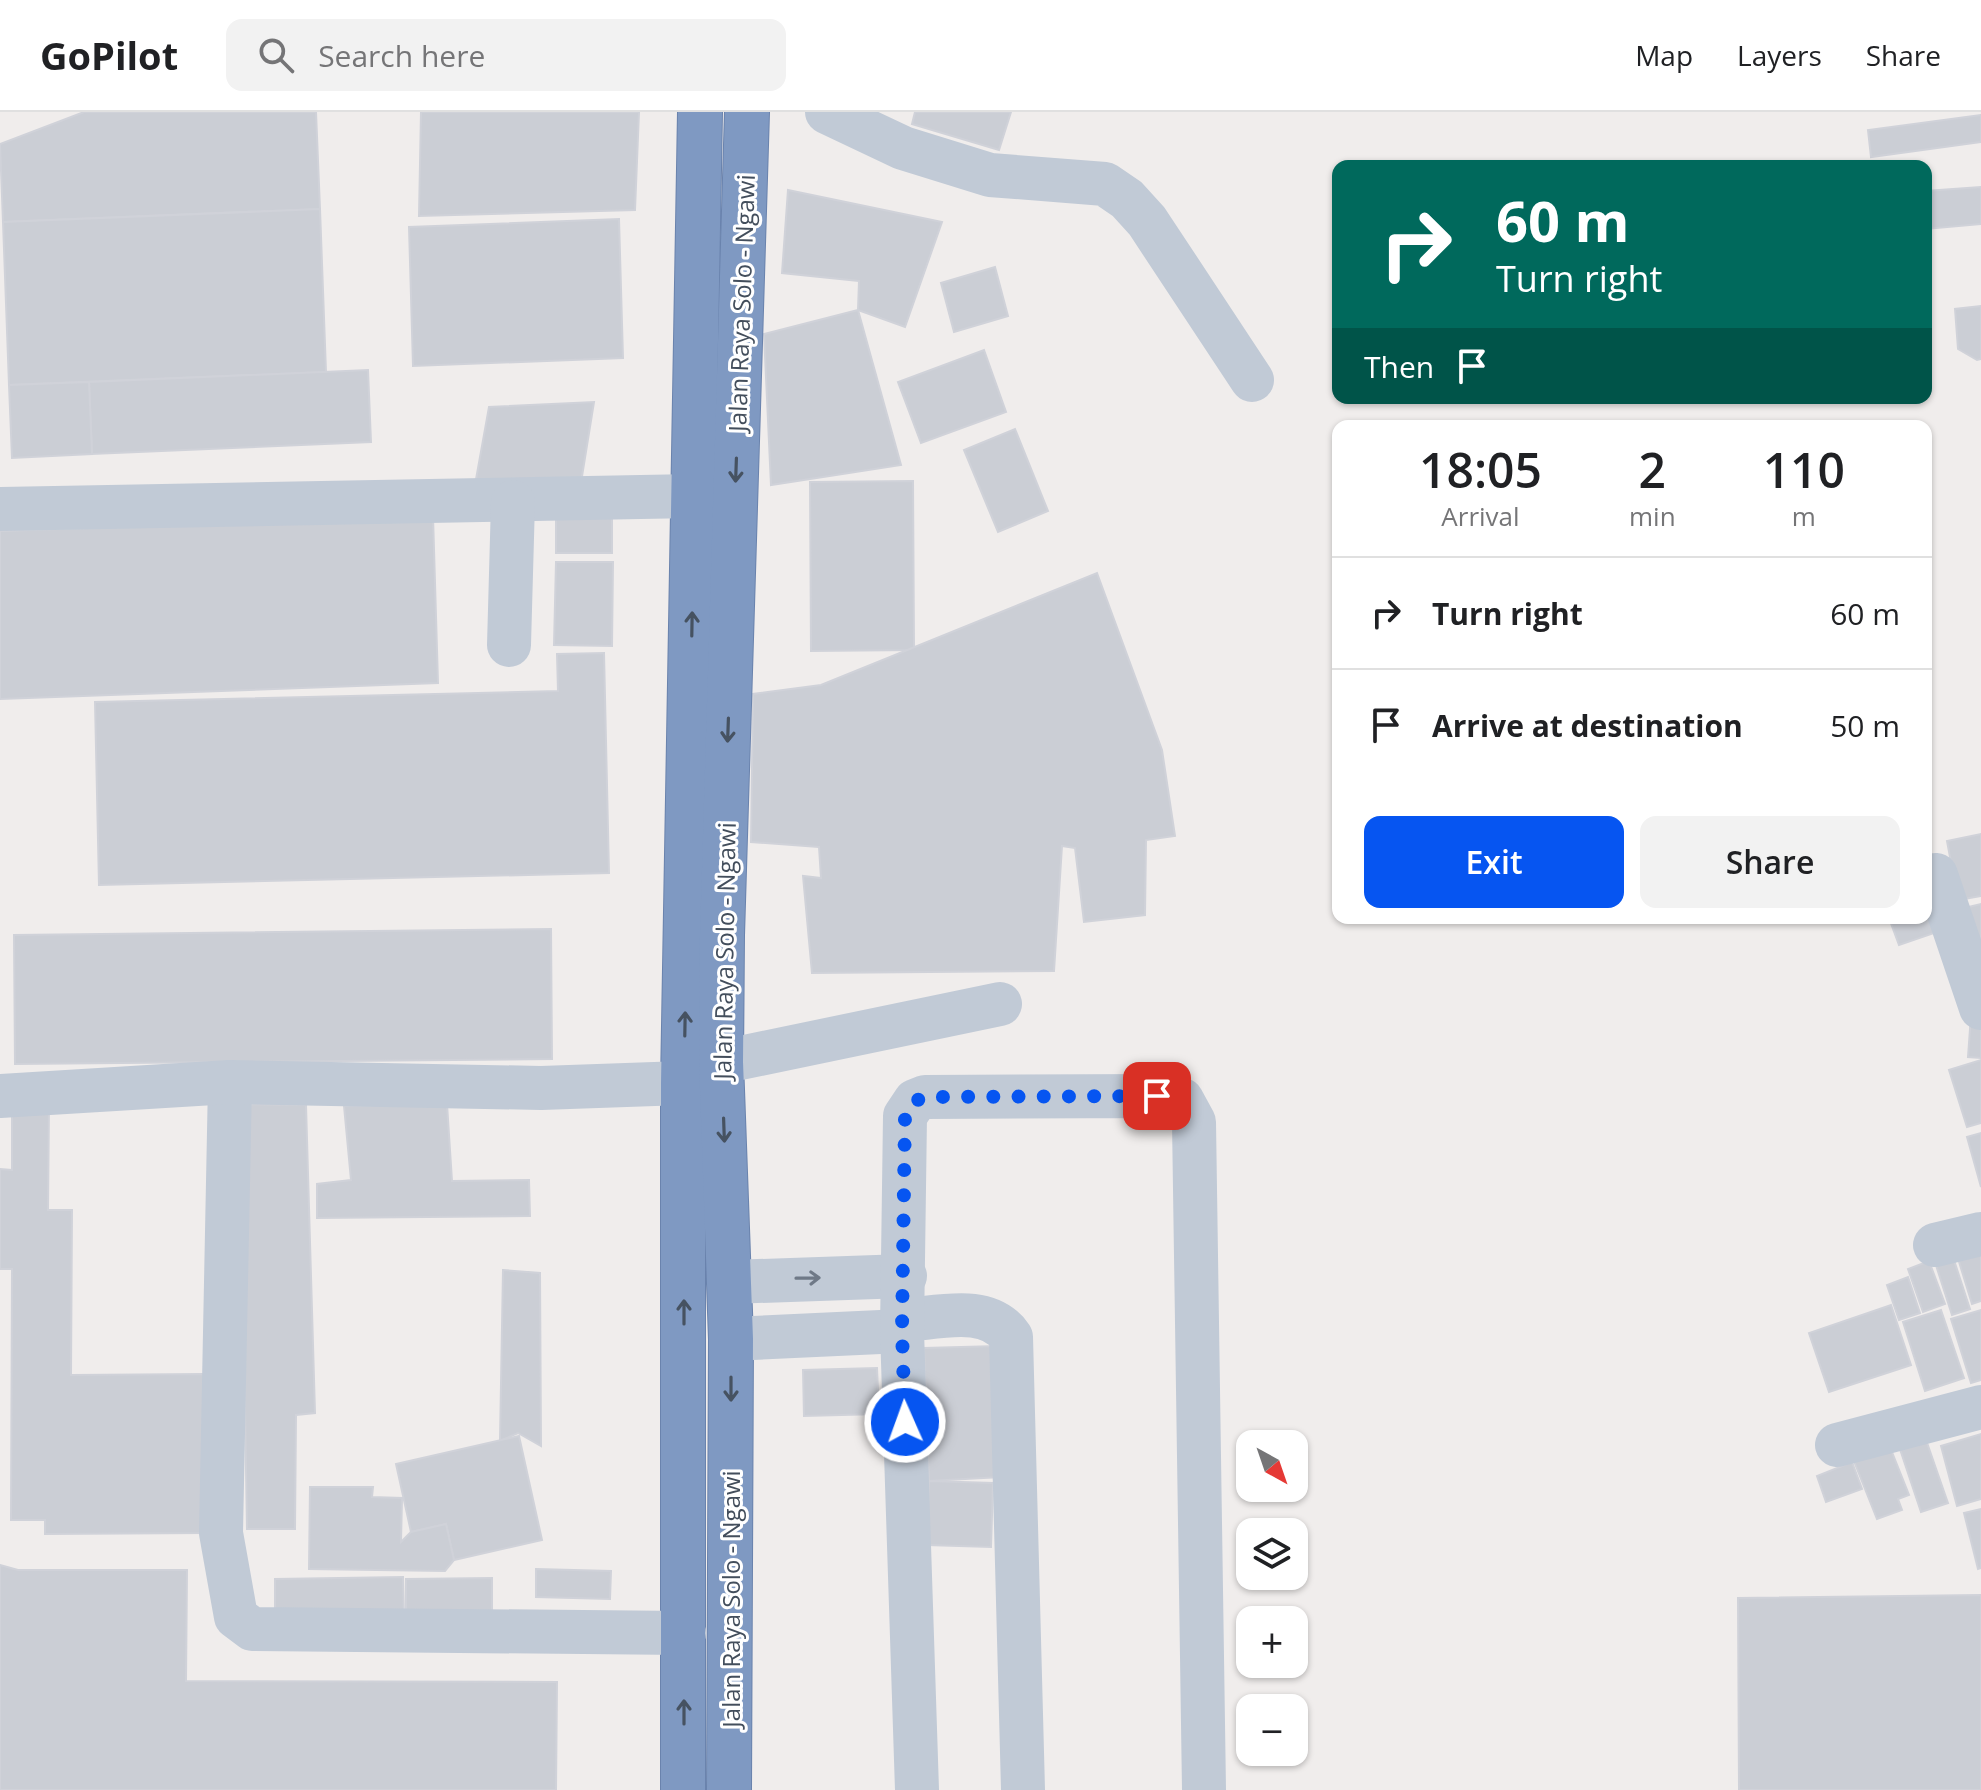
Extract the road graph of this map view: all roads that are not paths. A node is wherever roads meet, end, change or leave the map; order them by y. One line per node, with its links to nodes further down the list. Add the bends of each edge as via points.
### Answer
1 (700, 112): 5 (highway, Jalan Raya Solo - Ngawi)
2 (747, 112): 12 (highway, Jalan Raya Solo - Ngawi, one-way to 12)
3 (827, 112): 4 (street, via 903,148 990,175 1105,184 1147,221)
4 (1252, 380)
5 (694, 496): 6 (street); 14 (highway, Jalan Raya Solo - Ngawi, one-way to 5)
6 (513, 502): 7 (street); 8 (street)
7 (0, 509)
8 (509, 645)
9 (1936, 875): 11 (street)
10 (1000, 1004): 12 (street)
11 (1973, 1009)
12 (721, 1062): 19 (highway, Jalan Raya Solo - Ngawi, one-way to 19)
13 (230, 1082): 14 (street, via 541,1088); 15 (street); 24 (street, via 221,1533 236,1617 252,1629)
14 (683, 1083): 24 (highway, Jalan Raya Solo - Ngawi, one-way to 14)
15 (0, 1096)
16 (1981, 1234): 17 (street)
17 (1935, 1245)
18 (905, 1276): 19 (street, one-way to 18); 20 (street); 29 (street, via 905,1116 915,1101 1157,1096 1182,1100 1187,1107 1194,1122)
19 (730, 1282): 21 (highway, Jalan Raya Solo - Ngawi)
20 (903, 1325): 21 (street); 27 (street); 28 (street, via 979,1315 998,1322 1011,1337)
21 (731, 1339): 26 (highway, Jalan Raya Solo - Ngawi, one-way to 26)
22 (1981, 1407): 23 (street)
23 (1837, 1445)
24 (684, 1633): 25 (highway, Jalan Raya Solo - Ngawi, one-way to 24)
25 (683, 1790)
26 (729, 1790)
27 (917, 1790)
28 (1023, 1790)
29 (1204, 1790)

